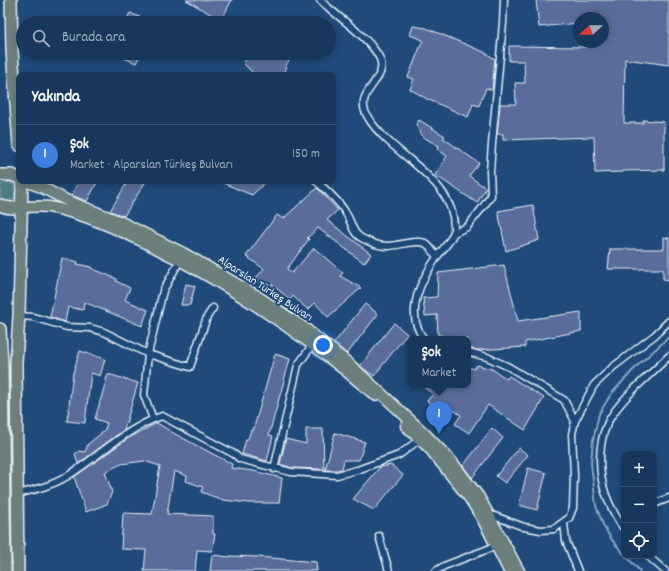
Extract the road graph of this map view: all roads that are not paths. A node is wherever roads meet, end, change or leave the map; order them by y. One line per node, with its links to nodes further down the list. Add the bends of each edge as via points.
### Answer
1 (11, 0): 4 (highway)
2 (320, 0): 12 (street, via 350,25 379,58 382,67 378,78 371,84 365,96 364,108 368,118 382,135 435,182 447,198 453,215)
3 (504, 0): 12 (street, via 490,171 491,196 467,226)
4 (16, 90)
5 (0, 176): 6 (highway)
6 (16, 177)
7 (22, 184): 11 (highway)
8 (34, 184): 31 (main road, Alparslan Türkeş Bulvarı, via 121,222 185,254 254,294 307,330 364,377 425,434 452,462)
9 (319, 184): 13 (street, via 345,210 353,230 360,238 374,244 389,246 409,242 425,243)
10 (0, 205): 11 (highway)
11 (22, 208): 14 (main road, Alparslan Türkeş Bulvarı, via 44,207 63,210 125,233); 16 (highway)
12 (454, 233): 13 (street)
13 (437, 257): 19 (street, via 414,303 415,320)
14 (180, 260): 20 (main road, Alparslan Türkeş Bulvarı); 22 (street, via 163,291)
15 (213, 308): 22 (street, via 207,316 190,367)
16 (19, 316): 22 (street, via 104,332); 28 (highway, via 16,362)
17 (669, 321): 25 (street, via 594,385)
18 (0, 329): 39 (highway)
19 (423, 336)
20 (313, 344): 26 (main road, Alparslan Türkeş Bulvarı, via 380,400); 27 (street, via 298,364)
21 (471, 353): 25 (street, via 509,367 564,400)
22 (148, 354): 24 (street, via 144,395)
23 (669, 356): 33 (street, via 615,412 602,437 600,479)
24 (153, 419): 27 (street, via 162,416 240,459); 28 (street, via 139,425 65,478)
25 (575, 422): 34 (street, via 572,434 573,508)
26 (420, 439): 27 (street, via 399,455 337,475); 37 (main road, Alparslan Türkeş Bulvarı, via 470,499)
27 (274, 469)
28 (17, 494): 40 (highway)
29 (669, 498): 30 (street)
30 (657, 503)
31 (489, 514): 34 (street, via 524,527 541,530 554,529); 44 (main road, Alparslan Türkeş Bulvarı)
32 (621, 517): 33 (street)
33 (617, 519): 35 (street)
34 (564, 523): 45 (street, via 566,541)
35 (621, 525)
36 (379, 536): 41 (street)
37 (496, 546): 42 (street); 43 (main road, Alparslan Türkeş Bulvarı)
38 (651, 559): 46 (street)
39 (5, 571)
40 (18, 571)
41 (389, 571)
42 (436, 571)
43 (509, 571)
44 (519, 571)
45 (578, 571)
46 (665, 571)

